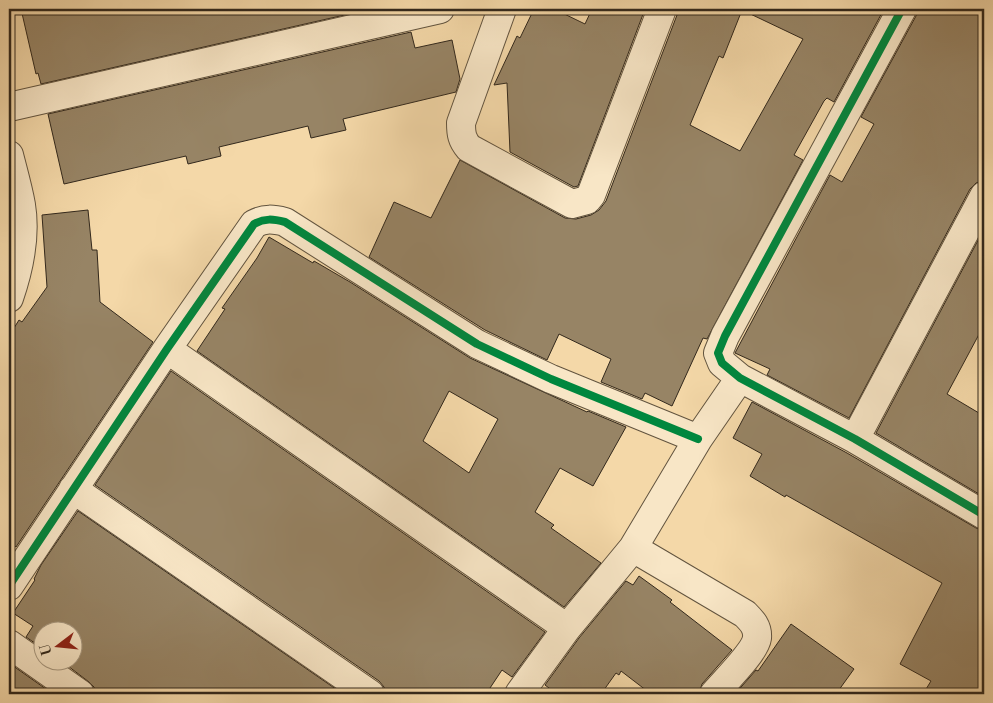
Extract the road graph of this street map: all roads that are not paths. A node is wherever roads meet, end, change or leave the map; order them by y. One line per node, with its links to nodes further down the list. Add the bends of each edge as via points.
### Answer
1 (440, 9): 5 (street)
2 (502, 9): 3 (street, via 461,123 461,134 469,148 572,204 591,195)
3 (662, 9)
4 (902, 9): 10 (street, via 725,336 718,353 722,363)
5 (9, 107)
6 (9, 155): 8 (street, via 21,206 22,234 15,282)
7 (984, 196): 12 (street)
8 (9, 298)
9 (167, 349): 11 (street, via 254,224 263,219 275,219 285,222 477,344 551,379); 13 (street); 17 (street)
10 (740, 378): 11 (street); 12 (street)
11 (698, 439): 15 (street)
12 (855, 440): 14 (street)
13 (74, 489): 16 (street); 20 (street)
14 (984, 515)
15 (633, 548): 17 (street); 22 (street, via 745,614 755,624 757,638 752,650)
16 (9, 586)
17 (568, 628): 21 (street)
18 (9, 644): 19 (street)
19 (80, 694)
20 (370, 694)
21 (519, 694)
22 (714, 694)

